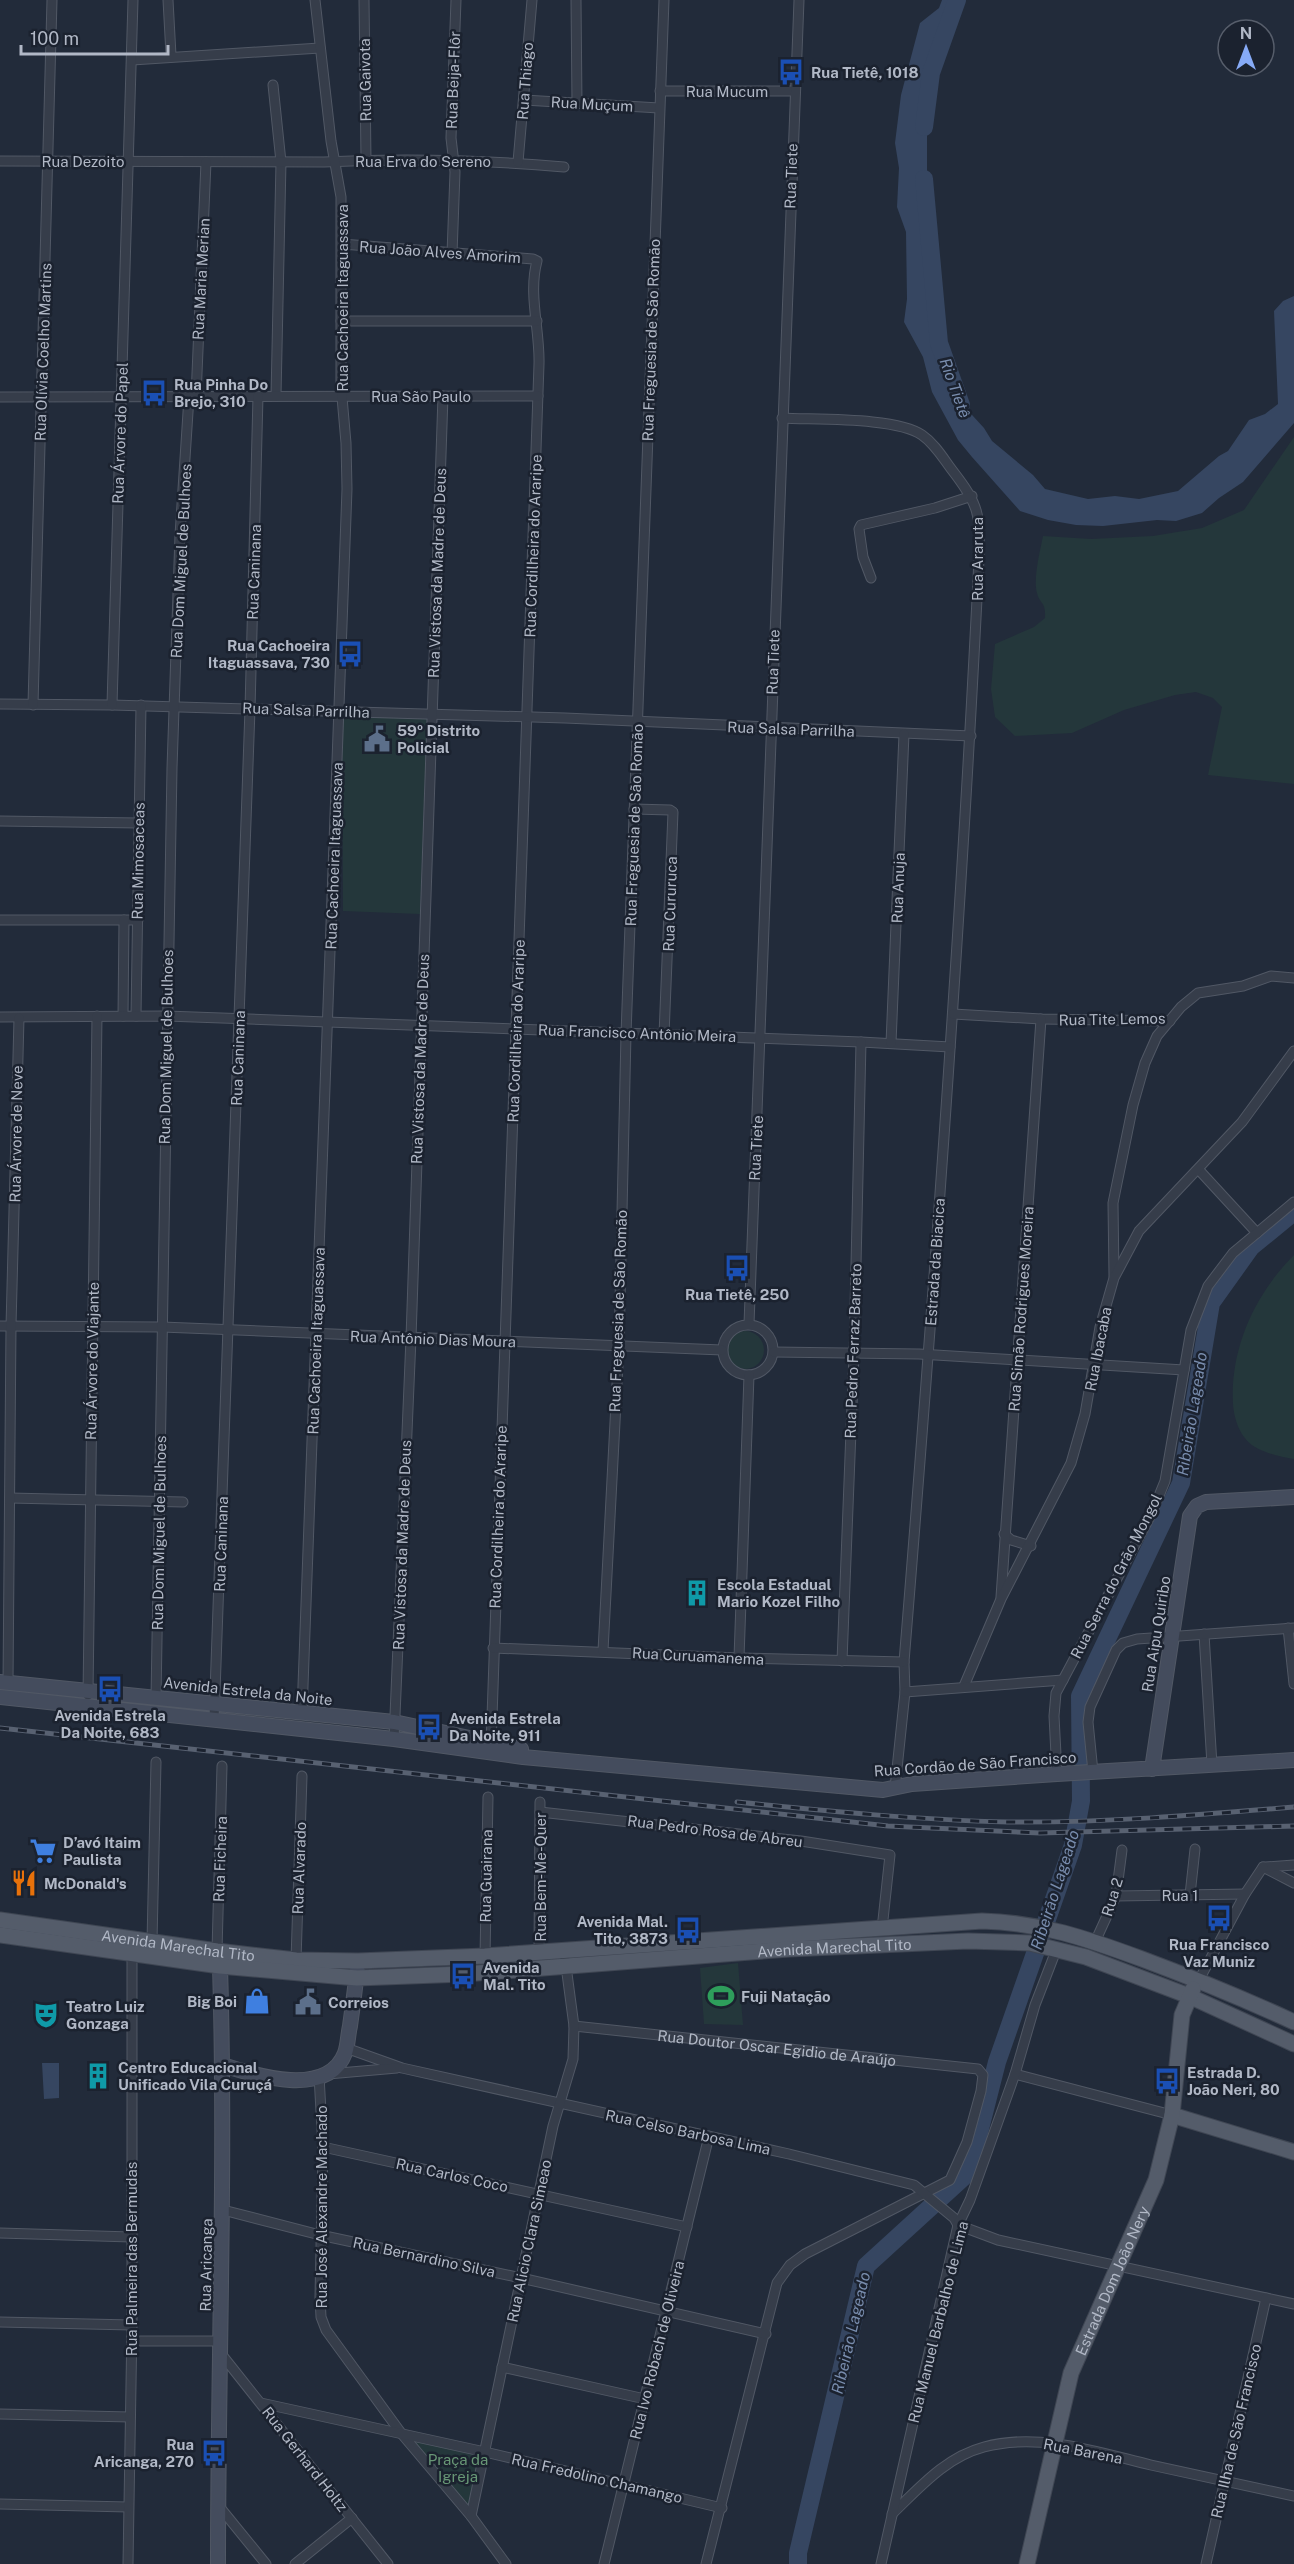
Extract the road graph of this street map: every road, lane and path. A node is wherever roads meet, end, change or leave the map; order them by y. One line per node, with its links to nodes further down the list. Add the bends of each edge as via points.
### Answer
1 (52, 0): 23 (street, Rua Olívia Coelho Martins)
2 (133, 0): 13 (street, Rua Árvore do Papel)
3 (168, 0): 12 (street)
4 (315, 0): 11 (street, Rua Cachoeira Itaguassava)
5 (364, 0): 20 (street, Rua Gaivota)
6 (456, 0): 21 (street, Rua Beija-Flôr)
7 (532, 0): 17 (street, Rua Thiago)
8 (576, 0): 18 (street)
9 (664, 0): 15 (street, Rua Freguesia de São Romão)
10 (799, 0): 16 (street, Rua Tiete)
11 (320, 48): 12 (street); 27 (street, Rua Cachoeira Itaguassava)
12 (171, 56): 13 (street)
13 (132, 60): 24 (street, Rua Árvore do Papel)
14 (273, 85): 26 (street)
15 (660, 91): 16 (street, Rua Mucum); 19 (street, Rua Freguesia de São Romão)
16 (795, 91): 44 (street, Rua Tiete)
17 (524, 100): 18 (street, Rua Muçum); 28 (street, Rua Thiago)
18 (577, 104): 19 (street, Rua Muçum)
19 (659, 108): 56 (street, Rua Freguesia de São Romão)
20 (366, 159): 21 (street, Rua Erva do Sereno); 27 (street, Rua Erva do Sereno)
21 (453, 160): 28 (street, Rua Erva do Sereno); 31 (street, Rua Beija-Flôr)
22 (0, 161): 23 (street, Rua Dezoito)
23 (49, 161): 24 (street, Rua Dezoito); 42 (street, Rua Olívia Coelho Martins)
24 (130, 161): 25 (street, Rua Dezoito); 35 (street, Rua Árvore do Papel)
25 (206, 162): 26 (street, Rua Erva do Sereno); 43 (street, Rua Maria Merian)
26 (281, 162): 27 (street, Rua Erva do Sereno); 37 (street)
27 (335, 162): 30 (street, Rua Cachoeira Itaguassava, via 341,197)
28 (518, 162): 29 (street, Rua Erva do Sereno)
29 (564, 167)
30 (342, 244): 31 (street, Rua João Alves Amorim); 33 (street, Rua Cachoeira Itaguassava)
31 (452, 254): 32 (street, Rua João Alves Amorim)
32 (537, 261): 34 (street, Rua Cordilheira do Araripe, via 533,285)
33 (341, 321): 34 (street); 38 (street, Rua Cachoeira Itaguassava)
34 (537, 321): 40 (street, Rua Cordilheira do Araripe)
35 (121, 396): 42 (street, Rua São Paulo); 43 (street, Rua São Paulo); 49 (street, Rua Árvore do Papel)
36 (258, 396): 37 (street, Rua São Paulo); 43 (street, Rua São Paulo); 52 (street, Rua Caninana)
37 (276, 396): 38 (street, Rua São Paulo)
38 (341, 396): 39 (street, Rua São Paulo); 53 (street, Rua Cachoeira Itaguassava, via 347,477)
39 (443, 396): 40 (street, Rua São Paulo); 54 (street, Rua Vistosa da Madre de Deus)
40 (538, 396): 55 (street, Rua Cordilheira do Araripe)
41 (0, 397): 42 (street, Rua São Paulo)
42 (41, 397): 48 (street, Rua Olívia Coelho Martins)
43 (193, 397): 51 (street, Rua Dom Miguel de Bulhoes, via 181,516)
44 (782, 418): 45 (street, Rua Araruta, via 909,429 935,447); 57 (street, Rua Tiete)
45 (972, 496): 46 (street, via 861,525 863,557); 59 (street, Rua Araruta, via 980,543)
46 (871, 578)
47 (0, 704): 48 (street, Rua Salsa Parrilha)
48 (33, 705): 49 (street, Rua Salsa Parrilha)
49 (112, 705): 50 (street, Rua Salsa Parrilha)
50 (141, 705): 51 (street, Rua Salsa Parrilha); 62 (street, Rua Mimosaceas)
51 (174, 706): 52 (street, Rua Salsa Parrilha); 70 (street, Rua Dom Miguel de Bulhoes)
52 (250, 709): 53 (street, Rua Salsa Parrilha); 74 (street, Rua Caninana)
53 (340, 711): 54 (street, Rua Salsa Parrilha); 77 (street, Rua Cachoeira Itaguassava)
54 (432, 714): 55 (street, Rua Salsa Parrilha); 78 (street, Rua Vistosa da Madre de Deus)
55 (528, 717): 56 (street, Rua Salsa Parrilha); 79 (street, Rua Cordilheira do Araripe)
56 (638, 723): 57 (street, Rua Salsa Parrilha); 60 (street, Rua Freguesia de São Romão)
57 (770, 729): 58 (street, Rua Salsa Parrilha); 82 (street, Rua Tiete)
58 (904, 734): 59 (street, Rua Salsa Parrilha); 84 (street, Rua Anuja)
59 (971, 736): 67 (street, Estrada da Biacica)
60 (634, 809): 80 (street, Rua Freguesia de São Romão); 81 (street, Rua Cururuca, via 673,812)
61 (0, 821): 62 (street)
62 (139, 823): 65 (street, Rua Mimosaceas)
63 (0, 920): 64 (street)
64 (124, 920): 65 (street); 68 (street, Rua Mimosaceas)
65 (138, 920): 69 (street, Rua Mimosaceas)
66 (1294, 978): 76 (street, Rua Tite Lemos, via 1271,976 1243,986 1198,993)
67 (952, 1014): 75 (street, Rua Tite Lemos); 85 (street, Estrada da Biacica)
68 (123, 1016): 69 (street, Rua Francisco Antônio Meira); 72 (street, Rua Francisco Antônio Meira)
69 (136, 1016): 70 (street, Rua Francisco Antônio Meira)
70 (166, 1016): 74 (street, Rua Francisco Antônio Meira); 97 (street, Rua Dom Miguel de Bulhoes)
71 (0, 1017): 73 (street, Rua Francisco Antônio Meira)
72 (97, 1017): 73 (street, Rua Francisco Antônio Meira); 94 (street, Rua Árvore do Viajante)
73 (19, 1018): 96 (street, Rua Árvore de Neve)
74 (239, 1019): 77 (street, Rua Francisco Antônio Meira); 98 (street, Rua Caninana)
75 (1041, 1019): 76 (street, Rua Tite Lemos); 107 (street, Rua Simão Rodrigues Moreira)
76 (1170, 1021): 90 (street, via 1152,1046 1132,1105 1113,1203)
77 (328, 1022): 78 (street, Rua Francisco Antônio Meira); 99 (street, Rua Cachoeira Itaguassava)
78 (422, 1025): 79 (street, Rua Francisco Antônio Meira); 100 (street, Rua Vistosa da Madre de Deus)
79 (516, 1029): 80 (street, Rua Francisco Antônio Meira); 101 (street, Rua Cordilheira do Araripe)
80 (626, 1034): 81 (street, Rua Francisco Antônio Meira); 102 (street, Rua Freguesia de São Romão)
81 (664, 1035): 82 (street, Rua Francisco Antônio Meira)
82 (761, 1038): 83 (street, Rua Francisco Antônio Meira); 93 (street, Rua Tiete)
83 (861, 1042): 84 (street, Rua Francisco Antônio Meira); 105 (street, Rua Pedro Ferraz Barreto)
84 (891, 1043): 85 (street, Rua Francisco Antônio Meira)
85 (950, 1047): 106 (street, Estrada da Biacica)
86 (1294, 1051): 87 (street, Rua Ibacaba, via 1242,1122)
87 (1199, 1170): 89 (street); 91 (street, Rua Ibacaba, via 1140,1231)
88 (1294, 1202): 89 (street, Rua Serra do Grão Mongol)
89 (1257, 1233): 109 (street, Rua Serra do Grão Mongol, via 1233,1252 1208,1286 1191,1330)
90 (1113, 1244): 91 (street); 92 (street)
91 (1129, 1250): 92 (street, Rua Ibacaba)
92 (1114, 1278): 108 (street, Rua Ibacaba)
93 (749, 1324): 103 (street, via 727,1334); 104 (street, via 770,1336)
94 (92, 1325): 96 (street, Rua Antônio Dias Moura); 97 (street, Rua Antônio Dias Moura); 113 (street, Rua Árvore do Viajante)
95 (0, 1326): 96 (street, Rua Antônio Dias Moura)
96 (10, 1326): 112 (street, Rua Árvore de Neve)
97 (162, 1326): 98 (street, Rua Antônio Dias Moura); 114 (street, Rua Dom Miguel de Bulhoes)
98 (229, 1329): 99 (street, Rua Antônio Dias Moura); 135 (street, Rua Caninana)
99 (317, 1334): 100 (street, Rua Antônio Dias Moura); 137 (street, Rua Cachoeira Itaguassava)
100 (411, 1338): 101 (street, Rua Antônio Dias Moura); 139 (street, Rua Vistosa da Madre de Deus)
101 (505, 1342): 102 (street, Rua Antônio Dias Moura); 122 (street, Rua Cordilheira do Araripe)
102 (619, 1346): 103 (street, Rua Antônio Dias Moura); 123 (street, Rua Freguesia de São Romão)
103 (722, 1350): 110 (street, via 727,1365)
104 (774, 1352): 105 (street); 110 (street, via 763,1371)
105 (854, 1354): 106 (street); 125 (street, Rua Pedro Ferraz Barreto)
106 (929, 1355): 107 (street); 126 (street, Estrada da Biacica)
107 (1018, 1361): 108 (street); 116 (street, Rua Simão Rodrigues Moreira)
108 (1094, 1364): 109 (street); 117 (street, Rua Ibacaba, via 1081,1434 1071,1463)
109 (1184, 1370): 127 (street, Rua Serra do Grão Mongol, via 1165,1481 1152,1513)
110 (748, 1375): 124 (street)
111 (1294, 1497): 121 (street, Rua Aipu Quiribo, via 1206,1502 1197,1506 1190,1516)
112 (9, 1498): 113 (street); 128 (street, Rua Árvore de Neve)
113 (90, 1499): 114 (street); 131 (street, Rua Árvore do Viajante)
114 (159, 1500): 115 (street); 134 (street, Rua Dom Miguel de Bulhoes)
115 (183, 1502)
116 (1004, 1534): 117 (street); 118 (street, Rua Simão Rodrigues Moreira)
117 (1030, 1546): 118 (street, Rua Ibacaba)
118 (1001, 1599): 130 (street, Rua Ibacaba)
119 (1291, 1628): 120 (street); 129 (street)
120 (1204, 1634): 121 (street); 144 (street)
121 (1172, 1636): 146 (street, Rua Aipu Quiribo); 147 (street, via 1137,1638 1116,1650 1090,1707)
122 (493, 1648): 123 (street, Rua Curuamanema); 141 (street, Rua Cordilheira do Araripe)
123 (603, 1651): 124 (street, Rua Curuamanema)
124 (739, 1658): 125 (street, Rua Curuamanema)
125 (842, 1661): 126 (street, Rua Curuamanema)
126 (904, 1662): 132 (street, Estrada da Biacica)
127 (1063, 1680): 130 (street); 148 (street, Rua Serra do Grão Mongol, via 1054,1703)
128 (4, 1682): 131 (street, Avenida Estrela da Noite)
129 (1294, 1684)
130 (964, 1686): 132 (street)
131 (88, 1691): 134 (street, Avenida Estrela da Noite); 136 (street, Rua Árvore do Viajante)
132 (905, 1692): 150 (street, Estrada da Biacica)
133 (0, 1697): 136 (street)
134 (156, 1698): 135 (street, Avenida Estrela da Noite)
135 (215, 1705): 137 (street, Avenida Estrela da Noite); 138 (street, Rua Caninana)
136 (87, 1706): 138 (street)
137 (302, 1713): 139 (street, Avenida Estrela da Noite)
138 (214, 1720): 140 (street)
139 (394, 1722): 140 (street, Rua Vistosa da Madre de Deus); 141 (street, Avenida Estrela da Noite)
140 (394, 1739): 141 (street)
141 (491, 1748): 150 (street, Rua Cordão de São Francisco, via 552,1758 883,1790)
142 (1294, 1760): 144 (street, Rua Cordão de São Francisco)
143 (156, 1761): 164 (street)
144 (1212, 1765): 146 (street, Rua Cordão de São Francisco)
145 (222, 1766): 171 (street, Rua Ficheira)
146 (1152, 1769): 147 (street, Rua Cordão de São Francisco)
147 (1089, 1772): 148 (street, Rua Cordão de São Francisco)
148 (1061, 1773): 150 (street, Rua Cordão de São Francisco)
149 (302, 1776): 172 (street, Rua Alvarado)
150 (895, 1788)
151 (488, 1797): 170 (street, Rua Guairana)
152 (540, 1807): 162 (street, Rua Pedro Rosa de Abreu, via 890,1855); 168 (street, Rua Bem-Me-Quer)
153 (1195, 1849): 159 (street)
154 (1122, 1850): 160 (street, Rua 2)
155 (1294, 1865): 156 (street)
156 (1263, 1867): 157 (street); 158 (street)
157 (1294, 1882)
158 (1245, 1893): 159 (street, Rua 1); 176 (street)
159 (1190, 1895): 160 (street, Rua 1)
160 (1116, 1896): 165 (street, Rua 2)
161 (0, 1920): 164 (main road, Avenida Marechal Tito)
162 (882, 1929): 165 (main road, Avenida Marechal Tito, via 982,1921 1037,1925); 167 (main road, Avenida Marechal Tito)
163 (0, 1935): 169 (main road, Avenida Marechal Tito)
164 (152, 1942): 171 (main road, Avenida Marechal Tito)
165 (1095, 1942): 176 (main road, Avenida Marechal Tito)
166 (1053, 1947): 174 (main road, Avenida Marechal Tito, via 968,1941 789,1949); 177 (main road, Avenida Marechal Tito); 184 (street, Rua Manuel Barbalho de Lima)
167 (564, 1951): 168 (main road, Avenida Marechal Tito); 174 (street, Rua Alicio Clara Simeao)
168 (539, 1952): 170 (main road, Avenida Marechal Tito)
169 (132, 1953): 171 (main road, Avenida Marechal Tito); 198 (street, Rua Palmeira das Bermudas)
170 (485, 1956): 173 (main road, Avenida Marechal Tito)
171 (219, 1959): 172 (main road, Avenida Marechal Tito); 175 (main road, Avenida Marechal Tito); 182 (street, Rua Aricanga)
172 (296, 1960): 173 (main road, Avenida Marechal Tito)
173 (358, 1961): 175 (street)
174 (566, 1967): 175 (main road, Avenida Marechal Tito); 179 (street, Rua Alicio Clara Simeao)
175 (357, 1978): 181 (street)
176 (1198, 1980): 177 (main road, Estrada Dom João Nery); 178 (main road, Avenida Marechal Tito)
177 (1189, 1996): 180 (main road, Avenida Marechal Tito); 187 (main road, Estrada Dom João Nery, via 1179,2032)
178 (1294, 2022)
179 (574, 2026): 186 (street, Rua Alicio Clara Simeao, via 573,2059); 191 (street, Rua Doutor Oscar Egidio de Araújo, via 978,2069 983,2076 981,2091 954,2175 945,2184)
180 (1294, 2044)
181 (346, 2048): 183 (street, Rua Celso Barbosa Lima); 185 (street, via 335,2068)
182 (223, 2065): 185 (street, via 268,2078 303,2080); 193 (street, Rua Aricanga)
183 (402, 2068): 185 (street, Rua Celso Barbosa Lima); 186 (street, Rua Celso Barbosa Lima)
184 (1015, 2074): 187 (street); 194 (street, Rua Manuel Barbalho de Lima, via 970,2200)
185 (324, 2075): 189 (street, Rua José Alexandre Machado)
186 (560, 2103): 188 (street, Rua Celso Barbosa Lima); 192 (street, Rua Alicio Clara Simeao)
187 (1172, 2115): 190 (main road); 199 (main road, Estrada Dom João Nery, via 1146,2207)
188 (710, 2136): 191 (street, Rua Celso Barbosa Lima, via 864,2171 914,2185); 195 (street, Rua Ivo Robach de Oliveira)
189 (323, 2146): 192 (street, Rua Carlos Coco); 197 (street, Rua José Alexandre Machado)
190 (1294, 2152)
191 (925, 2192): 194 (street, Rua Celso Barbosa Lima); 206 (street, via 825,2242 790,2265 777,2283)
192 (540, 2194): 195 (street, Rua Carlos Coco); 200 (street, Rua Alicio Clara Simeao)
193 (223, 2210): 197 (street, Rua Bernardino Silva); 208 (street, Rua Aricanga)
194 (956, 2222): 199 (street, Rua Celso Barbosa Lima, via 998,2240); 224 (street, Rua Manuel Barbalho de Lima)
195 (687, 2227): 203 (street, Rua Ivo Robach de Oliveira)
196 (0, 2233): 198 (street)
197 (320, 2235): 200 (street, Rua Bernardino Silva); 214 (street, Rua José Alexandre Machado, via 321,2317 326,2330)
198 (131, 2237): 205 (street, Rua Palmeira das Bermudas)
199 (1116, 2266): 201 (street, Rua Celso Barbosa Lima); 215 (main road, Estrada Dom João Nery, via 1071,2373)
200 (521, 2278): 203 (street, Rua Bernardino Silva); 209 (street, Rua Alicio Clara Simeao)
201 (1266, 2298): 202 (street, Rua Celso Barbosa Lima); 217 (street, Rua Ilha de São Francisco)
202 (1294, 2304)
203 (666, 2313): 206 (street, Rua Bernardino Silva); 210 (street, Rua Ivo Robach de Oliveira)
204 (0, 2322): 205 (street)
205 (132, 2325): 207 (street, Rua Palmeira das Bermudas)
206 (766, 2334): 223 (street)
207 (132, 2341): 208 (street); 213 (street, Rua Palmeira das Bermudas)
208 (222, 2348): 211 (street, Rua Gerhard Holtz); 221 (street, Rua Aricanga)
209 (502, 2367): 210 (street); 216 (street, Rua Alicio Clara Simeao)
210 (645, 2399): 218 (street, Rua Ivo Robach de Oliveira)
211 (261, 2403): 214 (street, Rua Fredolino Chamango); 226 (street, Rua Gerhard Holtz)
212 (0, 2414): 213 (street)
213 (130, 2416): 222 (street, Rua Palmeira das Bermudas)
214 (401, 2433): 216 (street, Rua Fredolino Chamango); 225 (street, Rua José Alexandre Machado)
215 (1054, 2443): 217 (street, Rua Barena); 224 (street, Rua Barena, via 1008,2442 958,2457); 236 (main road, Estrada Dom João Nery)
216 (485, 2451): 218 (street, Rua Fredolino Chamango); 225 (street, Rua Alicio Clara Simeao)
217 (1225, 2481): 219 (street, Rua Barena); 237 (street, Rua Ilha de São Francisco)
218 (624, 2485): 223 (street, Rua Fredolino Chamango); 233 (street, Rua Ivo Robach de Oliveira)
219 (1294, 2496)
220 (0, 2504): 222 (street)
221 (218, 2505): 228 (street, Rua Aricanga); 229 (street)
222 (128, 2507): 227 (street, Rua Palmeira das Bermudas)
223 (722, 2508): 234 (street)
224 (892, 2514): 235 (street, Rua Manuel Barbalho de Lima)
225 (471, 2516): 232 (street, Rua José Alexandre Machado)
226 (352, 2518): 230 (street); 231 (street, Rua Gerhard Holtz)
227 (128, 2564)
228 (218, 2564)
229 (266, 2564)
230 (295, 2564)
231 (388, 2564)
232 (506, 2564)
233 (604, 2564)
234 (706, 2564)
235 (881, 2564)
236 (1027, 2564)
237 (1206, 2564)

